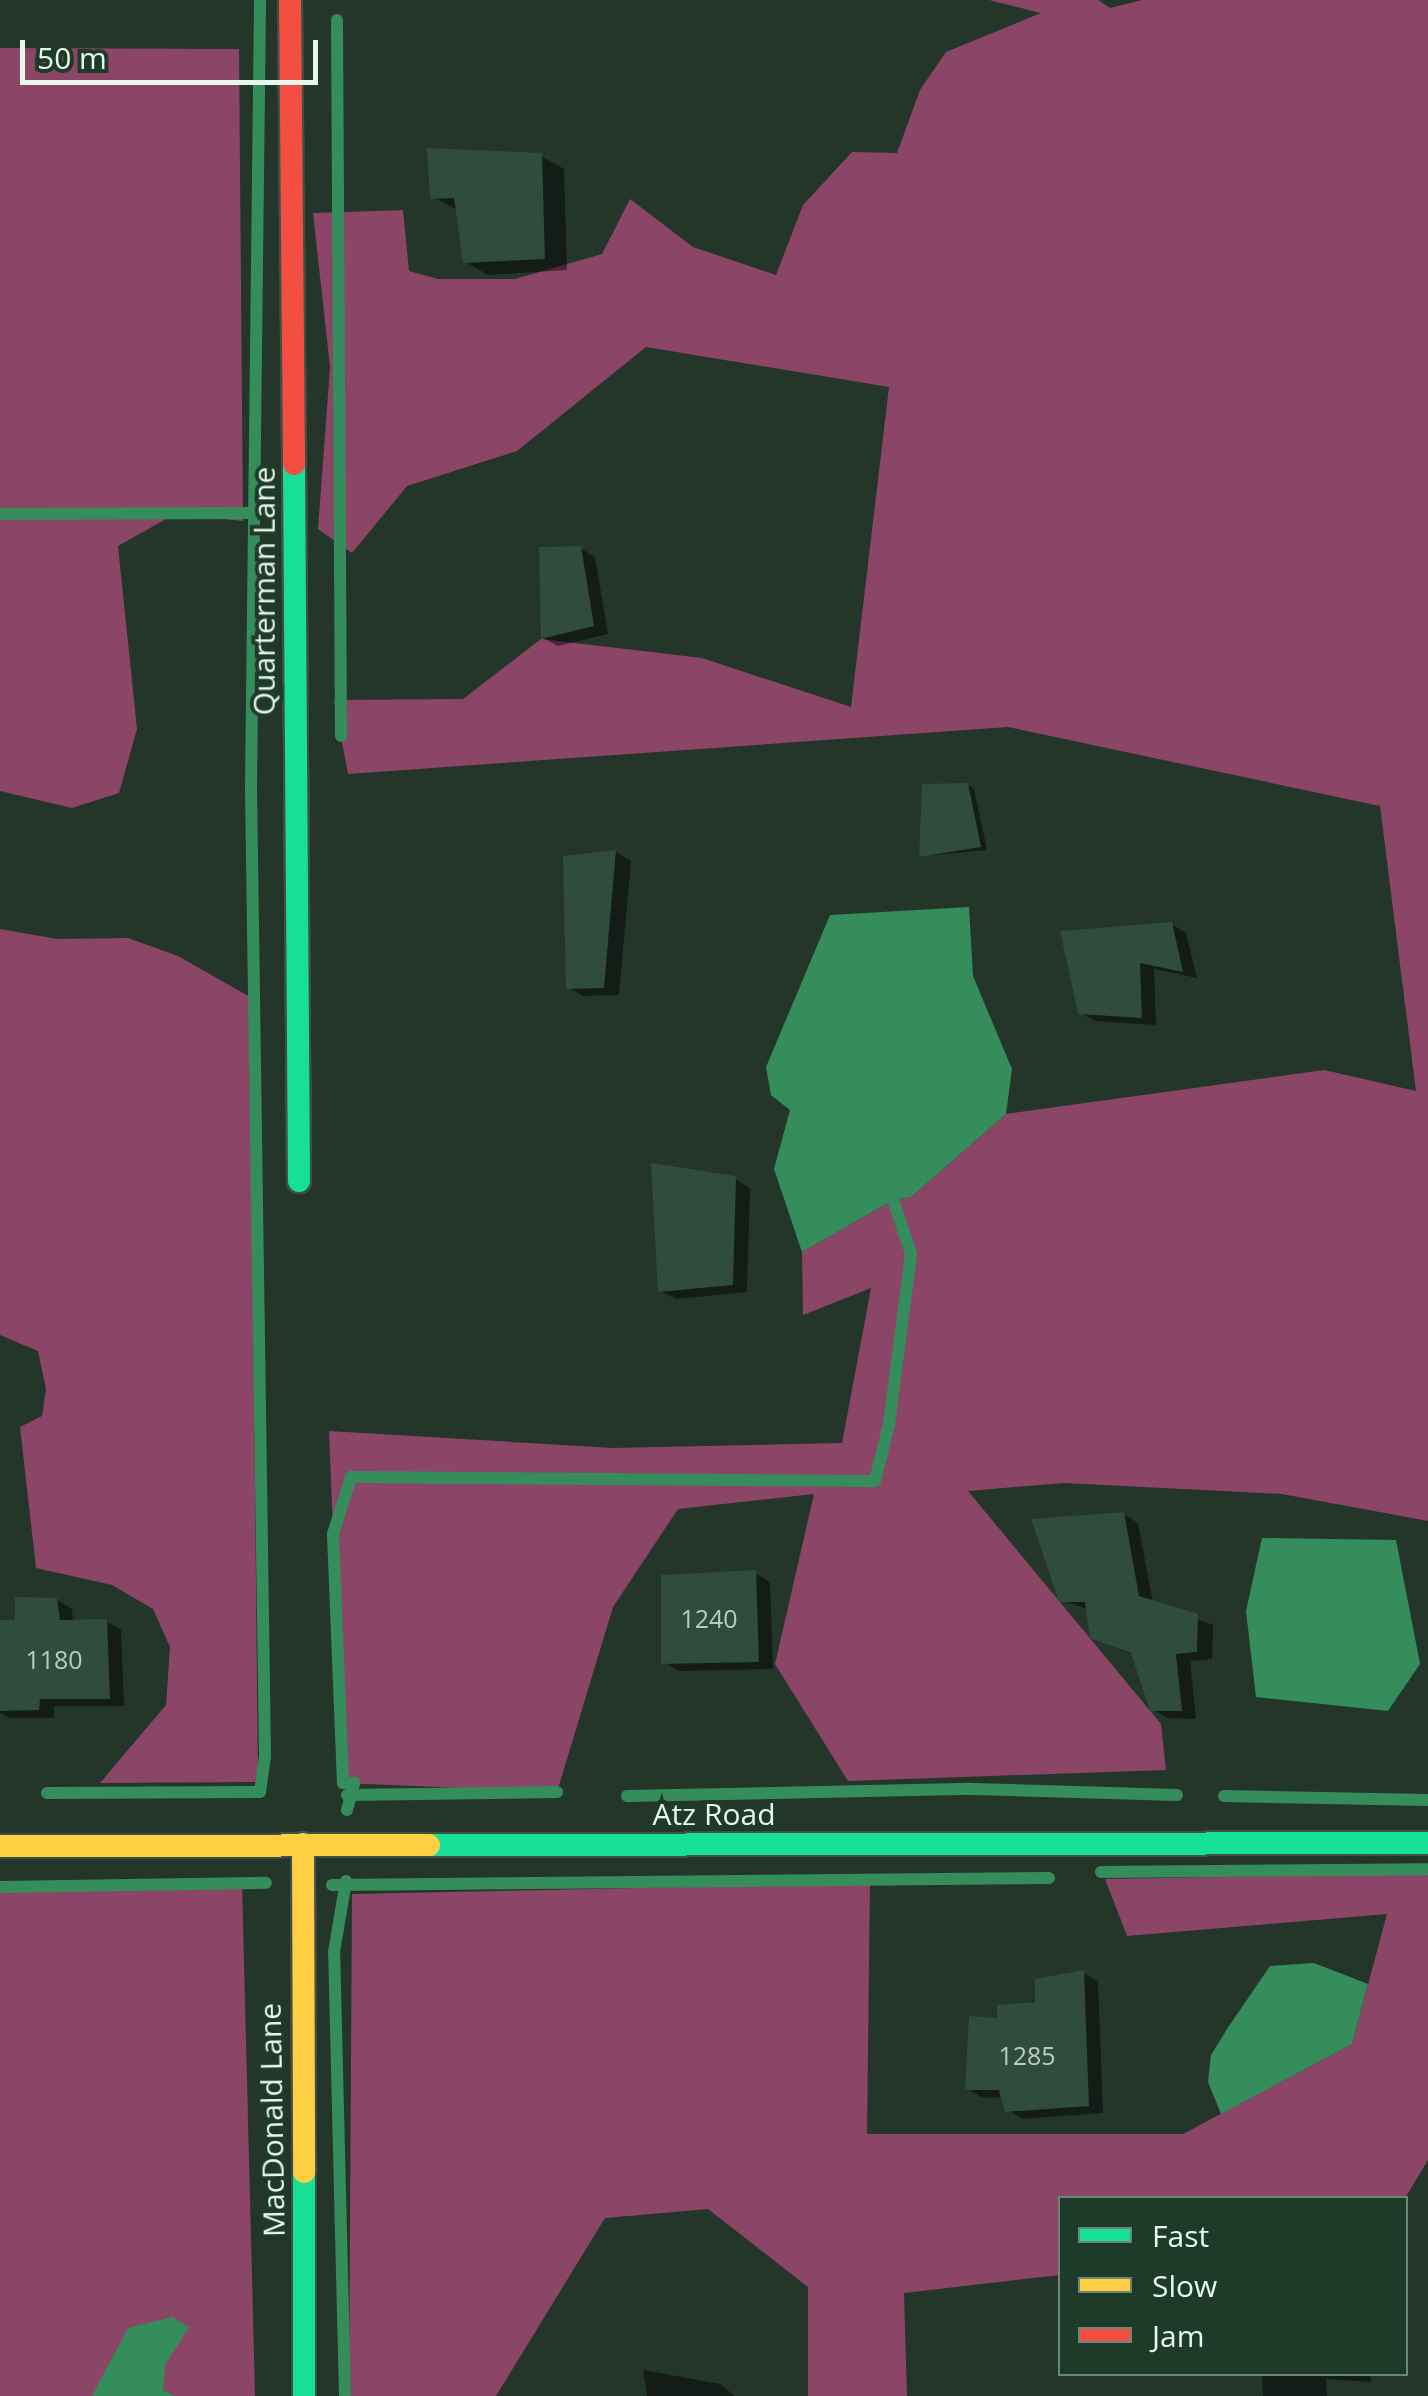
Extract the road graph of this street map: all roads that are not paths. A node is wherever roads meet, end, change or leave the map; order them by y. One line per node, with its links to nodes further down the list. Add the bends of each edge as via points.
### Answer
1 (290, 0): 2 (street, Quarterman Lane)
2 (299, 1182)
3 (1428, 1843): 4 (street, Atz Road)
4 (303, 1844): 5 (street, Atz Road); 6 (street, MacDonald Lane)
5 (0, 1846)
6 (304, 2396)

